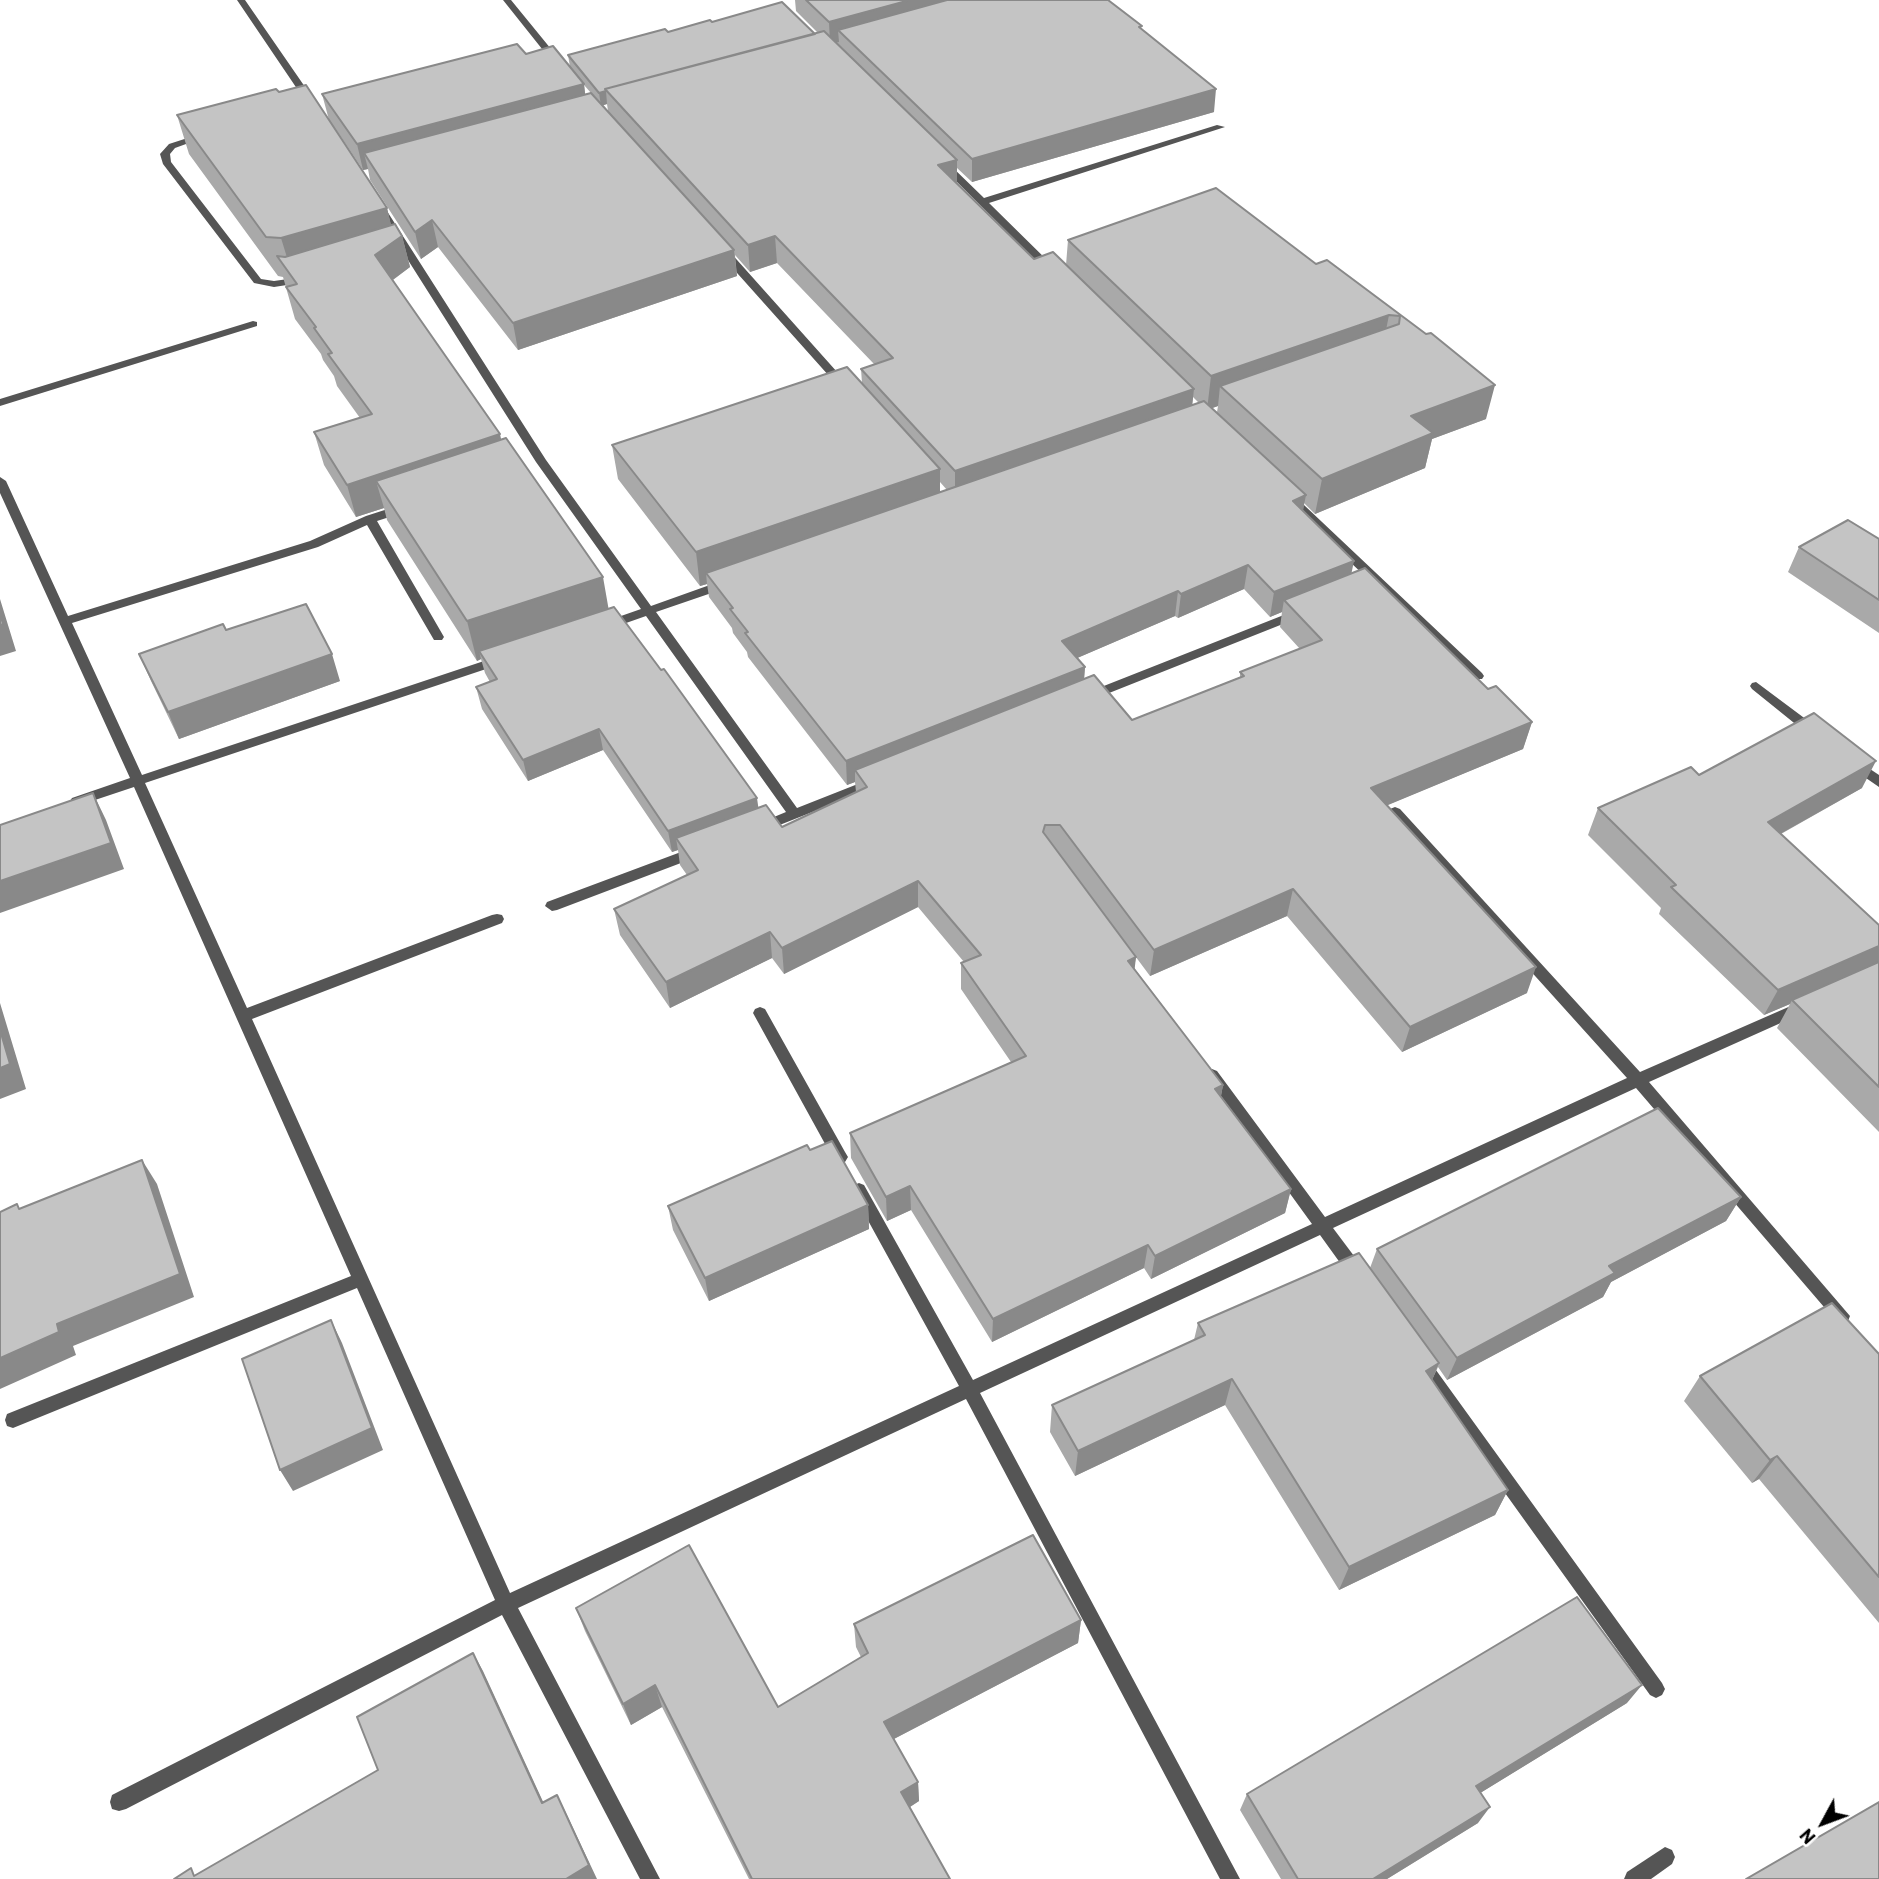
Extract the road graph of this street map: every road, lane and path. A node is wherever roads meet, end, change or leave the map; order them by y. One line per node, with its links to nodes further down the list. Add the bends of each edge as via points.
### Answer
1 (241, 0): 4 (street, via 315,110)
2 (507, 0): 3 (street)
3 (565, 72)
4 (302, 113)
5 (1220, 127): 9 (street)
6 (212, 134): 14 (street, via 172,146 165,154 166,162 258,281 293,283)
7 (936, 156): 9 (street)
8 (374, 197): 11 (street)
9 (982, 202): 13 (street)
10 (719, 247): 16 (street)
11 (407, 249): 12 (street); 18 (street)
12 (394, 253)
13 (1055, 274)
14 (318, 276)
15 (253, 324): 17 (street)
16 (849, 391)
17 (0, 403)
18 (542, 462): 19 (street); 26 (street)
19 (528, 467)
20 (0, 481): 27 (street)
21 (1290, 499): 31 (street, via 1372,584)
22 (410, 506): 23 (street)
23 (370, 519): 27 (street, via 314,544); 29 (street)
24 (741, 579): 26 (street)
25 (1313, 607): 33 (street)
26 (649, 611): 28 (street); 41 (street)
27 (65, 621): 37 (street)
28 (598, 628)
29 (438, 637)
30 (509, 657): 37 (street)
31 (1478, 676)
32 (1756, 686): 34 (street)
33 (1080, 700)
34 (1828, 742)
35 (1848, 758): 38 (street)
36 (885, 778): 41 (street)
37 (138, 781): 39 (street); 48 (street)
38 (1879, 782)
39 (63, 806)
40 (1395, 812): 50 (street)
41 (794, 814): 42 (street)
42 (743, 834)
43 (705, 848): 44 (street)
44 (552, 906)
45 (497, 919): 48 (street)
46 (1816, 1002): 50 (street)
47 (760, 1013): 56 (street)
48 (243, 1017): 52 (street)
49 (1199, 1058): 51 (street)
50 (1638, 1080): 51 (street); 54 (street)
51 (1323, 1226): 53 (street); 56 (street)
52 (361, 1279): 57 (street); 58 (street)
53 (1364, 1282)
54 (1852, 1329)
55 (1412, 1350): 59 (street)
56 (970, 1390): 58 (street); 63 (street)
57 (13, 1420)
58 (506, 1604): 60 (street); 62 (street)
59 (1657, 1689)
60 (119, 1802)
61 (1665, 1857): 64 (street)
62 (650, 1879)
63 (1230, 1879)
64 (1634, 1879)

